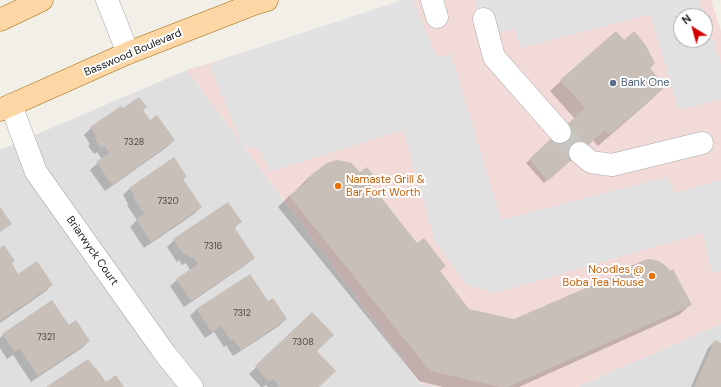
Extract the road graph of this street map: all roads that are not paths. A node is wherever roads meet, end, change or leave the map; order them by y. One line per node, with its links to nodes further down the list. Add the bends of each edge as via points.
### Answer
1 (42, 0): 6 (main road)
2 (107, 0): 7 (street)
3 (267, 0): 4 (main road, Basswood Boulevard)
4 (243, 6): 7 (main road, Basswood Boulevard)
5 (484, 19): 9 (street, via 494,57)
6 (0, 20)
7 (128, 53): 8 (main road, Basswood Boulevard)
8 (5, 108): 12 (street, Briarwyck Court, via 36,172 166,355)
9 (560, 132)
10 (702, 142): 11 (street, via 612,165 591,162)
11 (580, 153)
12 (192, 387)

